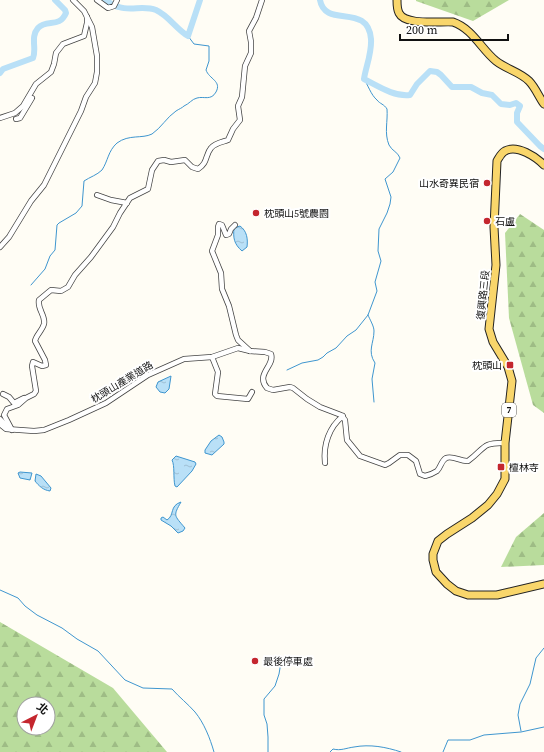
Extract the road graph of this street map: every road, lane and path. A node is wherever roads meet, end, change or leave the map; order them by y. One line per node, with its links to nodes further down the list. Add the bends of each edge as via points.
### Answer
1 (73, 0): 6 (street)
2 (97, 0): 5 (street, via 108,8)
3 (262, 0): 13 (street, via 249,31 251,53 245,66 242,97 238,106 240,120 228,140 215,144 198,169 185,160 158,160 152,170 148,189 130,198)
4 (397, 0): 8 (main road, via 399,14 407,20 460,24 496,62 529,81)
5 (116, 3)
6 (87, 16): 7 (street, via 84,36 59,48 51,72 36,84); 15 (street, via 96,44 95,83 44,185)
7 (32, 92): 9 (street, via 20,110); 10 (street, via 29,103 20,118)
8 (544, 104)
9 (0, 118)
10 (16, 119)
11 (544, 165): 25 (main road, 復興路三段 / 7, via 540,160 517,149 506,151 497,161 494,227 496,266 489,329 493,342 508,367 512,381)
12 (97, 194): 13 (street)
13 (127, 203): 20 (street, via 113,227 68,287 61,291 51,290 39,300 38,306 44,325 35,341 46,365 35,362 32,364 36,391)
14 (235, 225): 16 (street, via 226,235 219,224 212,251 220,270 222,289 236,335)
15 (0, 247)
16 (251, 351): 17 (street, 枕頭山產業道路, via 238,348); 21 (street, 枕頭山產業道路, via 265,352 272,356 263,377 267,388 293,388 320,407)
17 (212, 357): 18 (street, via 218,372 215,394 217,396 248,399); 24 (street, 枕頭山產業道路, via 176,362 148,375 106,403 44,430)
18 (252, 392)
19 (3, 394): 20 (street, via 14,403)
20 (26, 398): 24 (street, via 5,412)
21 (343, 416): 25 (street, via 347,440 360,456 385,465 400,455 408,455 416,461 420,474 425,476 438,470 446,458 468,461 485,445 494,442); 26 (street, via 330,430)
22 (0, 419): 24 (street)
23 (0, 424): 24 (street, 枕頭山產業道路)
24 (11, 430)
25 (506, 443): 27 (main road, 復興路三段 / 7, via 506,469 502,486 488,505 438,541 433,554 434,566 447,584 456,591 468,595 497,595)
26 (324, 463)
27 (544, 584)

